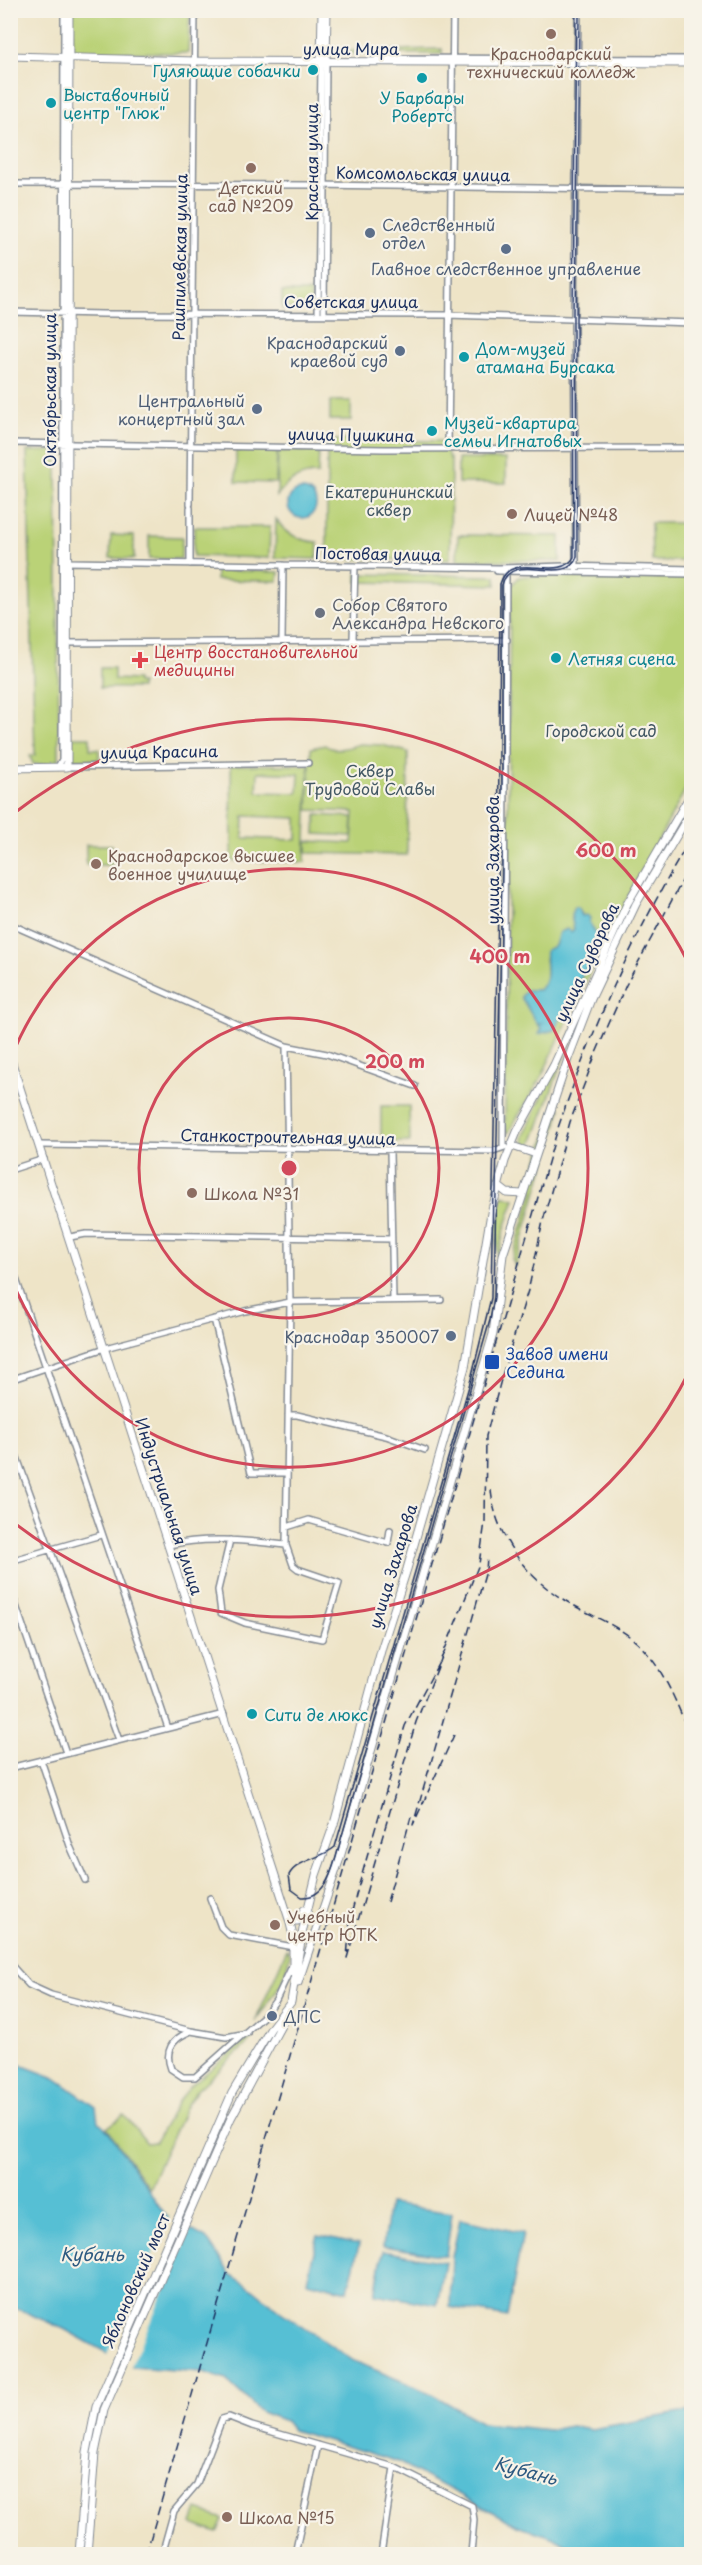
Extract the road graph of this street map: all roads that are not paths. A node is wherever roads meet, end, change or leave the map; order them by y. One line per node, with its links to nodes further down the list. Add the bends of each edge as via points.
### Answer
1 (64, 10): 9 (street, Октябрьская улица)
2 (69, 10): 9 (main road, Октябрьская улица)
3 (195, 10): 10 (street, Рашпилевская улица)
4 (322, 10): 11 (main road, Красная улица)
5 (327, 10): 11 (main road, Красная улица)
6 (453, 10): 12 (street)
7 (578, 10): 13 (street)
8 (10, 57): 9 (main road, улица Мира)
9 (66, 57): 10 (main road, улица Мира); 15 (main road, Октябрьская улица)
10 (195, 59): 11 (main road, улица Мира); 17 (street, Рашпилевская улица)
11 (323, 60): 12 (main road, улица Мира); 18 (street, Красная улица)
12 (453, 60): 13 (main road, улица Мира); 19 (street)
13 (577, 60): 14 (main road, улица Мира); 20 (street)
14 (692, 61)
15 (65, 183): 16 (street, Комсомольская улица); 17 (street, Комсомольская улица); 23 (main road, Октябрьская улица)
16 (10, 184)
17 (193, 184): 18 (street, Комсомольская улица); 24 (street, Рашпилевская улица)
18 (322, 185): 19 (street, Комсомольская улица); 25 (street, Красная улица)
19 (450, 186): 20 (street, Комсомольская улица); 26 (street)
20 (576, 189): 21 (street, Комсомольская улица); 27 (street)
21 (692, 190)
22 (10, 312): 23 (street, Советская улица)
23 (65, 314): 24 (street, Советская улица); 30 (main road, Октябрьская улица)
24 (192, 314): 25 (street, Советская улица); 31 (street, Рашпилевская улица)
25 (321, 314): 26 (street, Советская улица)
26 (448, 315): 27 (street, Советская улица); 34 (street)
27 (574, 319): 28 (street, Советская улица); 32 (street)
28 (692, 323)
29 (10, 442): 30 (street, улица Пушкина)
30 (64, 444): 31 (street, улица Пушкина); 35 (main road, Октябрьская улица)
31 (190, 447): 34 (street, улица Пушкина); 36 (street, Рашпилевская улица)
32 (576, 448): 33 (street, улица Пушкина); 34 (street, улица Пушкина); 40 (street)
33 (692, 448)
34 (448, 449)
35 (66, 563): 36 (street, Постовая улица); 37 (street, Постовая улица); 46 (main road, Октябрьская улица)
36 (190, 564): 37 (street, Постовая улица)
37 (283, 566): 38 (street, Постовая улица); 44 (street)
38 (355, 568): 40 (street, Постовая улица); 41 (street, Постовая улица); 43 (street)
39 (692, 569): 40 (street, Постовая улица)
40 (576, 570): 41 (street, Постовая улица); 42 (street, Постовая улица)
41 (506, 572): 45 (street, улица Захарова)
42 (692, 574)
43 (353, 639): 44 (street); 45 (street)
44 (282, 640): 46 (street)
45 (507, 640): 59 (street, улица Захарова)
46 (65, 643): 48 (main road, Октябрьская улица); 50 (street, Октябрьская улица, via 62,759)
47 (308, 763): 48 (street, улица Красина)
48 (67, 767): 50 (main road, улица Красина)
49 (10, 768): 50 (main road, улица Красина)
50 (56, 768)
51 (692, 792): 58 (main road, улица Суворова, via 627,904 554,1065)
52 (692, 810): 62 (main road, улица Суворова, via 636,904 591,999)
53 (10, 924): 54 (street)
54 (286, 1046): 56 (street, via 327,1054); 60 (street)
55 (10, 1058): 57 (main road, Индустриальная улица)
56 (415, 1086)
57 (39, 1145): 60 (street, Станкостроительная улица); 63 (main road, Индустриальная улица)
58 (512, 1146): 59 (street, Станкостроительная улица); 62 (main road, Станкостроительная улица); 65 (main road, улица Захарова)
59 (503, 1147): 61 (street, Станкостроительная улица)
60 (287, 1150): 61 (street, Станкостроительная улица); 68 (street)
61 (390, 1151): 69 (street)
62 (536, 1154): 66 (main road, улица Захарова)
63 (44, 1160): 64 (street); 67 (main road, Индустриальная улица)
64 (10, 1170)
65 (498, 1186): 66 (main road, via 507,1193); 99 (main road, улица Захарова, via 465,1367)
66 (522, 1194): 102 (main road, улица Захарова, via 503,1255 497,1316 489,1345)
67 (70, 1237): 68 (street, via 86,1234); 75 (main road, Индустриальная улица)
68 (288, 1238): 69 (street); 73 (street)
69 (392, 1239): 71 (street)
70 (10, 1261): 76 (street)
71 (393, 1300): 72 (street); 73 (street)
72 (441, 1300)
73 (290, 1302): 74 (street); 78 (street)
74 (214, 1319): 75 (street); 81 (street, via 251,1473)
75 (105, 1348): 76 (street); 86 (main road, Индустриальная улица)
76 (46, 1369): 77 (street); 84 (street)
77 (10, 1380)
78 (288, 1415): 80 (street, via 386,1436); 81 (street)
79 (10, 1438): 88 (street)
80 (425, 1450)
81 (287, 1473): 82 (street)
82 (287, 1527): 83 (street, via 309,1520 388,1542); 87 (street)
83 (390, 1530)
84 (102, 1535): 88 (street); 92 (street)
85 (230, 1540): 86 (street, via 192,1540); 87 (street); 87 (street, via 218,1590 221,1613 245,1623 322,1639 339,1583 298,1569)
86 (169, 1545): 91 (main road, Индустриальная улица)
87 (286, 1545)
88 (52, 1549): 89 (street); 93 (street)
89 (10, 1561)
90 (10, 1588): 94 (street)
91 (224, 1714): 92 (street); 100 (main road, Индустриальная улица)
92 (168, 1728): 93 (street)
93 (119, 1740): 94 (street)
94 (66, 1754): 95 (street)
95 (41, 1760): 96 (street); 97 (street)
96 (10, 1768)
97 (85, 1880)
98 (210, 1898): 104 (street, via 221,1927 229,1935)
99 (309, 1903): 100 (main road, via 298,1921); 101 (main road, улица Захарова)
100 (289, 1919): 104 (main road, Индустриальная улица)
101 (303, 1929): 102 (main road, via 309,1934); 104 (main road, улица Захарова)
102 (316, 1933): 103 (main road, улица Захарова)
103 (312, 1944): 104 (main road); 107 (main road, улица Захарова)
104 (297, 1947): 106 (main road, Индустриальная улица); 107 (main road, улица Захарова)
105 (10, 1964): 109 (street, via 30,1985 51,1995)
106 (293, 1965): 107 (main road, Индустриальная улица); 110 (street, via 276,2000)
107 (293, 1993): 108 (main road, улица Захарова)
108 (286, 2010): 113 (main road, улица Захарова, via 232,2093); 114 (main road, улица Захарова)
109 (190, 2031): 111 (street); 112 (street, via 178,2037 168,2053 171,2069 183,2077 195,2077)
110 (247, 2033): 111 (street); 112 (street)
111 (221, 2036): 112 (street)
112 (227, 2049)
113 (219, 2123): 117 (main road, Яблоновский мост, via 96,2407 87,2452)
114 (226, 2127): 118 (main road, Яблоновский мост, via 104,2410 95,2453)
115 (318, 2445): 116 (street); 119 (street, via 229,2417 222,2419 197,2484 174,2511); 120 (street)
116 (394, 2467): 121 (street); 122 (street, via 472,2506)
117 (79, 2554)
118 (87, 2554)
119 (162, 2554)
120 (295, 2554)
121 (381, 2554)
122 (471, 2554)

